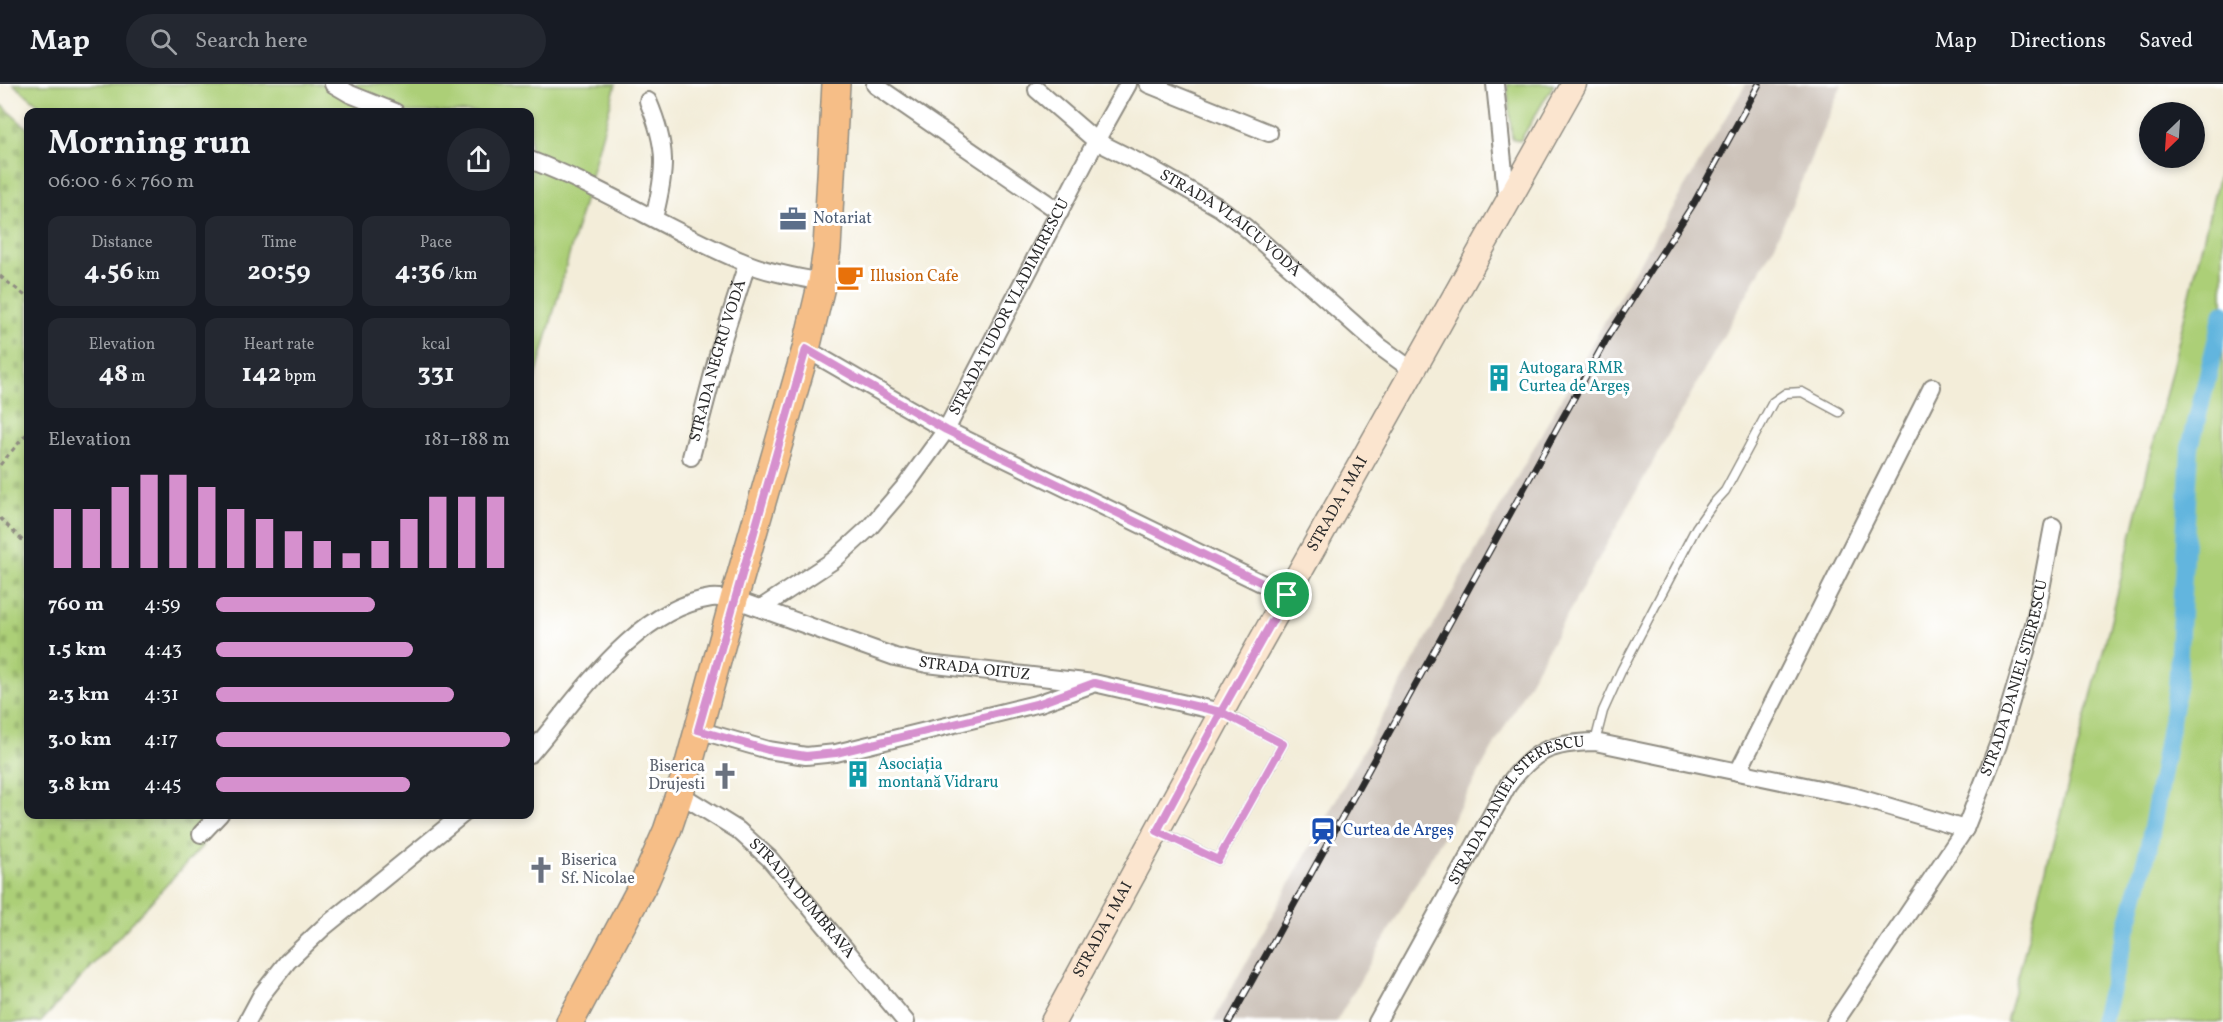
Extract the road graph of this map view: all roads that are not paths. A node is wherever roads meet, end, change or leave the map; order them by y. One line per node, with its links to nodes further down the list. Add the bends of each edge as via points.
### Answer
1 (333, 84): 10 (street)
2 (836, 84): 18 (main road)
3 (1128, 84): 12 (street, STRADA TUDOR VLADIMIRESCU)
4 (1148, 84): 11 (street)
5 (1495, 84): 14 (street)
6 (1575, 84): 14 (main road, STRADA 1 MAI)
7 (875, 85): 15 (street)
8 (1037, 90): 12 (street, STRADA VLAICU VODĂ)
9 (648, 101): 16 (street, via 658,124 664,164)
10 (385, 108)
11 (1269, 133)
12 (1096, 141): 15 (street, STRADA TUDOR VLADIMIRESCU); 20 (street, STRADA VLAICU VODĂ, via 1228,214 1379,346)
13 (534, 162): 16 (street)
14 (1507, 201): 20 (main road, STRADA 1 MAI)
15 (1060, 212): 23 (street, STRADA TUDOR VLADIMIRESCU)
16 (654, 218): 17 (street)
17 (747, 264): 18 (street); 24 (street, STRADA NEGRU VODĂ)
18 (822, 282): 19 (main road)
19 (806, 349): 23 (street); 27 (main road)
20 (1412, 370): 26 (main road, STRADA 1 MAI)
21 (1932, 387): 36 (street)
22 (1839, 412): 34 (lane, via 1802,392 1786,393 1773,402 1725,491 1696,528 1627,659 1603,711)
23 (946, 430): 26 (street); 28 (street, STRADA TUDOR VLADIMIRESCU, via 870,527 834,560)
24 (691, 457)
25 (2053, 526): 40 (street, STRADA DANIEL STERESCU, via 2031,632 1998,745)
26 (1287, 595): 32 (main road, STRADA 1 MAI)
27 (734, 599): 28 (street, STRADA OITUZ); 33 (main road); 35 (street, via 712,598 690,604 641,629)
28 (760, 608): 29 (street, STRADA OITUZ, via 896,657)
29 (1035, 676): 30 (street, STRADA OITUZ); 31 (street)
30 (1094, 683): 31 (street); 32 (street, STRADA OITUZ)
31 (1040, 703): 33 (street, via 836,753 806,756 768,750)
32 (1221, 712): 41 (main road, STRADA 1 MAI); 41 (lane, via 1283,744 1218,860)
33 (698, 730): 37 (main road)
34 (1595, 742): 36 (street, STRADA DANIEL STERESCU); 47 (street, STRADA DANIEL STERESCU, via 1545,749 1523,765 1508,785)
35 (534, 749)
36 (1738, 772): 40 (street, STRADA DANIEL STERESCU, via 1852,796)
37 (680, 794): 44 (main road, via 645,881); 45 (street, STRADA DUMBRAVA, via 738,830 770,858)
38 (215, 819): 42 (street)
39 (454, 819): 43 (street, via 288,961 262,994)
40 (1965, 829): 48 (street, STRADA DANIEL STERESCU)
41 (1157, 831): 46 (main road, STRADA 1 MAI)
42 (201, 834)
43 (247, 1022)
44 (570, 1022)
45 (906, 1022)
46 (1053, 1022)
47 (1377, 1022)
48 (1835, 1022)

